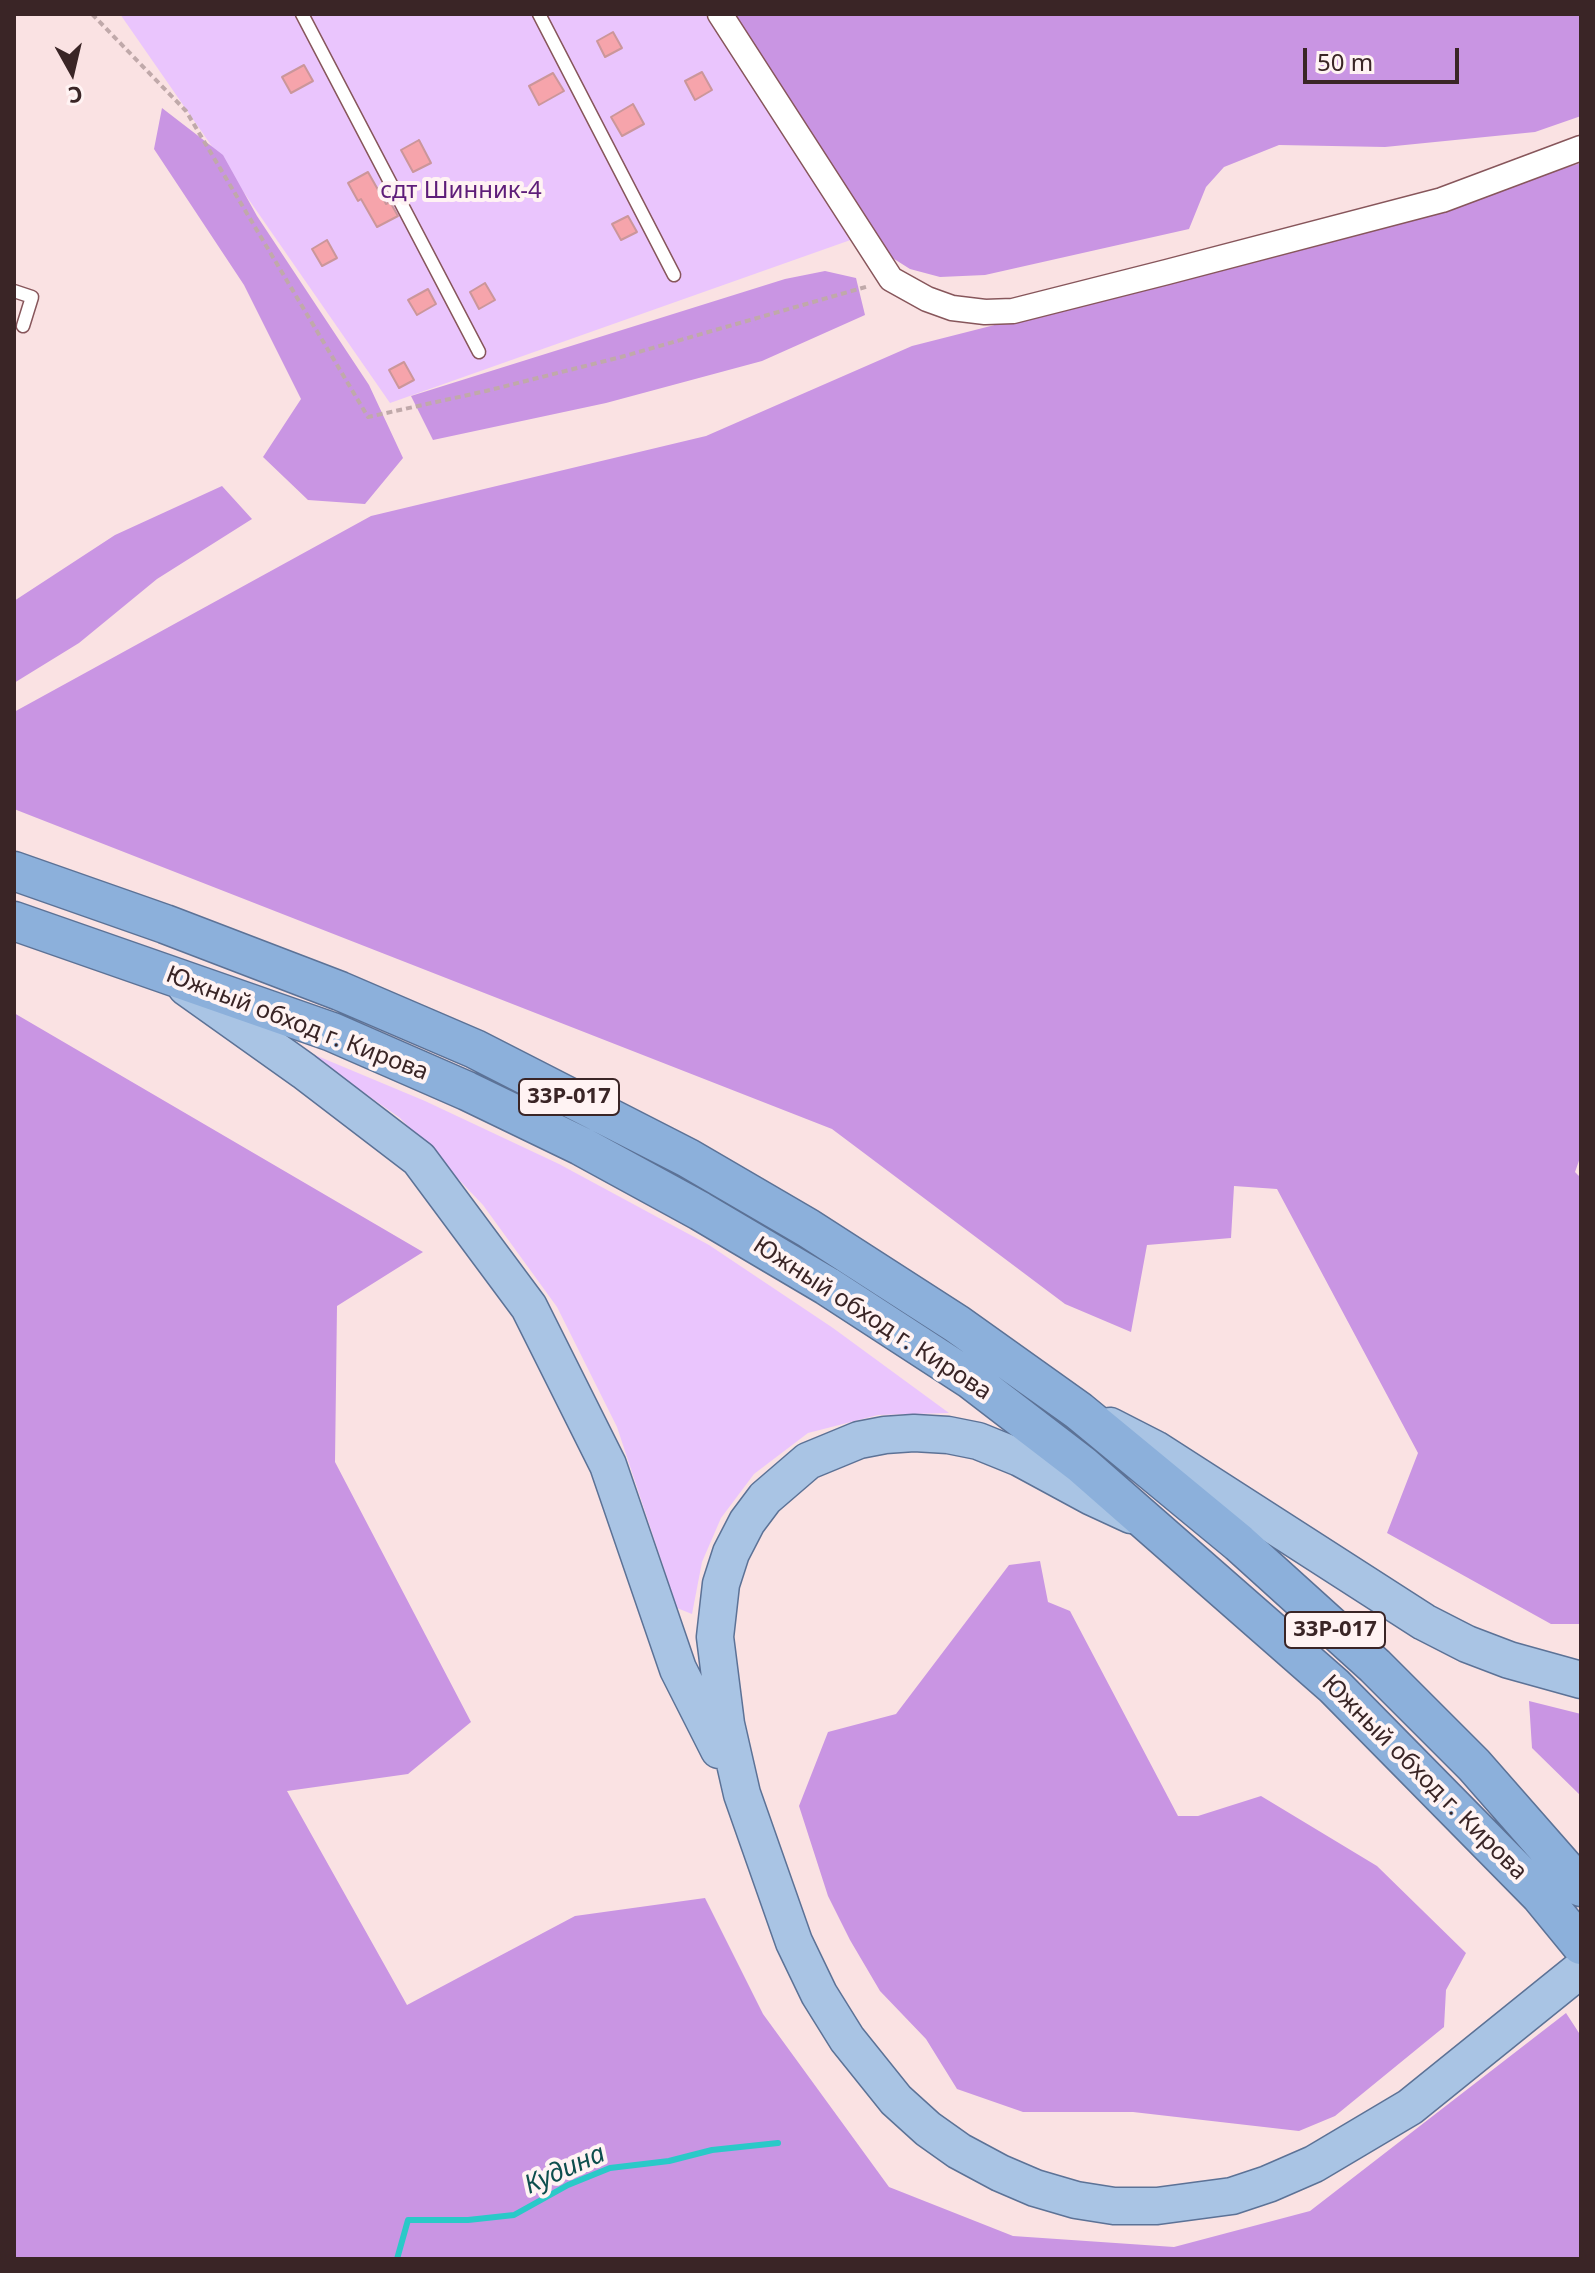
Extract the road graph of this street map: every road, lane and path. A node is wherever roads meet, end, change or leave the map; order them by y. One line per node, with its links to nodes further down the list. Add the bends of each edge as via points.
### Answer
1 (92, 14): 7 (path, via 186,111 368,417 621,357)
2 (302, 14): 10 (lane)
3 (539, 14): 6 (lane)
4 (720, 14): 7 (street)
5 (1581, 148): 7 (street, via 1442,200 1013,311 952,308)
6 (674, 275)
7 (891, 279)
8 (14, 291): 9 (lane, via 32,297)
9 (23, 326)
10 (479, 352)
11 (14, 871): 14 (highway, Южный обход г. Кирова / 33Р-017, via 340,991 475,1049 688,1158 808,1228)
12 (14, 921): 13 (highway, Южный обход г. Кирова / 33Р-017)
13 (168, 974): 15 (highway, Южный обход г. Кирова / 33Р-017, via 332,1032 467,1091 700,1211 970,1379 1082,1465); 17 (main road, via 419,1159 529,1307 608,1465 678,1669)
14 (1079, 1411): 16 (main road, via 1155,1449 1424,1622 1509,1660); 18 (highway, Южный обход г. Кирова / 33Р-017, via 1239,1543 1375,1666 1474,1765)
15 (1143, 1520): 17 (main road, via 1020,1458 948,1435 859,1440 808,1461 765,1498 747,1522 721,1584 715,1637 719,1682); 18 (highway, Южный обход г. Кирова / 33Р-017)
16 (1581, 1680)
17 (742, 1794): 20 (main road, via 794,1942 819,1994 867,2068 928,2129 959,2151 1035,2188 1076,2200 1114,2206 1196,2202 1232,2196 1314,2164 1410,2107)
18 (1563, 1884): 19 (highway, Южный обход г. Кирова / 33Р-017)
19 (1581, 1945)
20 (1581, 1969)

